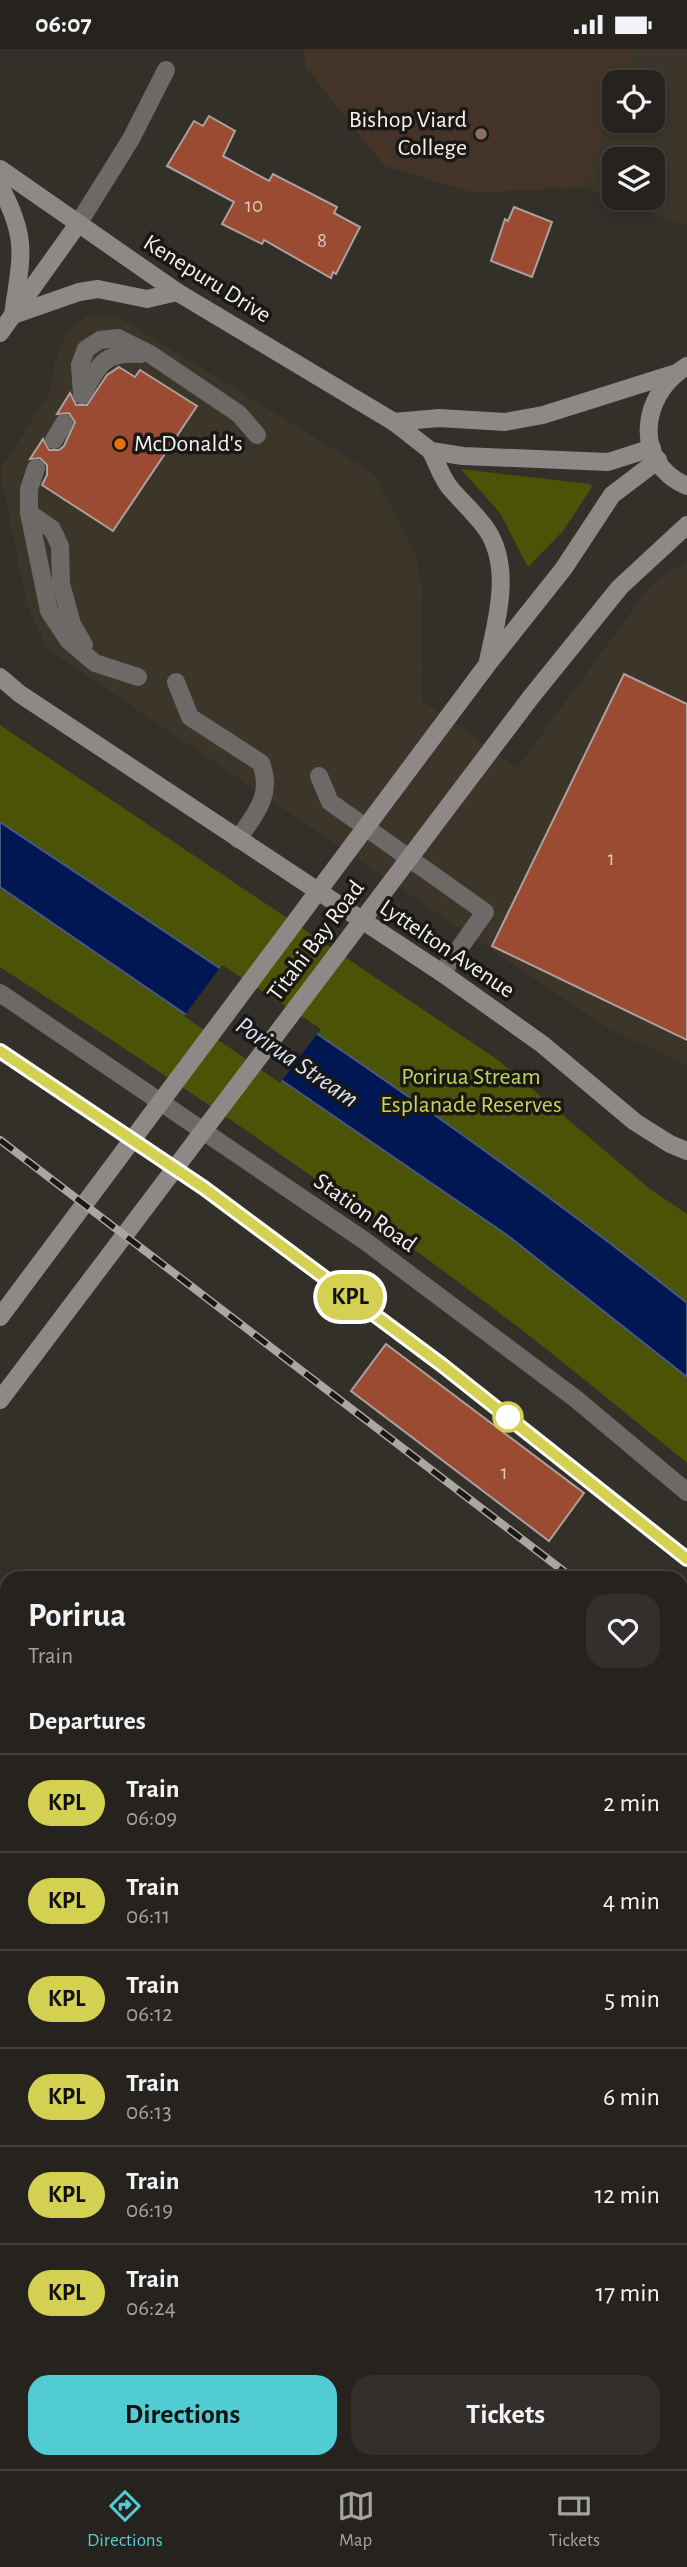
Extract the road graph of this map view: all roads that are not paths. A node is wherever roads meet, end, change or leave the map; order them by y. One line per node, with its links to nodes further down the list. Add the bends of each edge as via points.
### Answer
1 (166, 70): 4 (lane, via 131,139)
2 (0, 169): 4 (main road, Kenepuru Drive)
3 (0, 186): 6 (main road, via 22,239)
4 (78, 223): 5 (main road, Kenepuru Drive); 6 (main road)
5 (177, 292): 6 (main road, via 147,299 98,289); 10 (main road, Kenepuru Drive)
6 (13, 315): 7 (main road)
7 (0, 333)
8 (680, 370): 10 (main road, via 543,415 505,422 439,418); 15 (main road, via 659,389 651,408 648,428)
9 (82, 395): 12 (lane, via 80,365 86,349 100,340 118,338 239,414)
10 (394, 422): 14 (main road, Kenepuru Drive)
11 (64, 423): 13 (lane)
12 (257, 435)
13 (54, 440)
14 (431, 451): 15 (main road, Kenepuru Drive, via 608,462); 19 (main road, via 450,488 489,532 499,558 500,604)
15 (655, 454): 17 (main road, via 668,474); 19 (main road, Titahi Bay Road, via 612,495 564,568)
16 (36, 468): 21 (lane, via 29,489 29,513 49,611 69,641 95,663)
17 (687, 486)
18 (687, 525): 29 (main road, Titahi Bay Road, via 620,587 531,697)
19 (487, 665): 28 (main road, Titahi Bay Road)
20 (0, 677): 24 (main road, Lyttelton Avenue)
21 (138, 677)
22 (176, 683): 24 (lane, via 190,717 261,763 265,798)
23 (319, 776): 25 (lane, via 330,803 485,912)
24 (238, 839): 25 (main road, Lyttelton Avenue)
25 (442, 973): 27 (main road, Lyttelton Avenue, via 541,1044 635,1122)
26 (0, 993): 30 (lane, Station Road, via 365,1241 576,1399)
27 (687, 1151)
28 (0, 1317)
29 (0, 1399)
30 (687, 1492)

